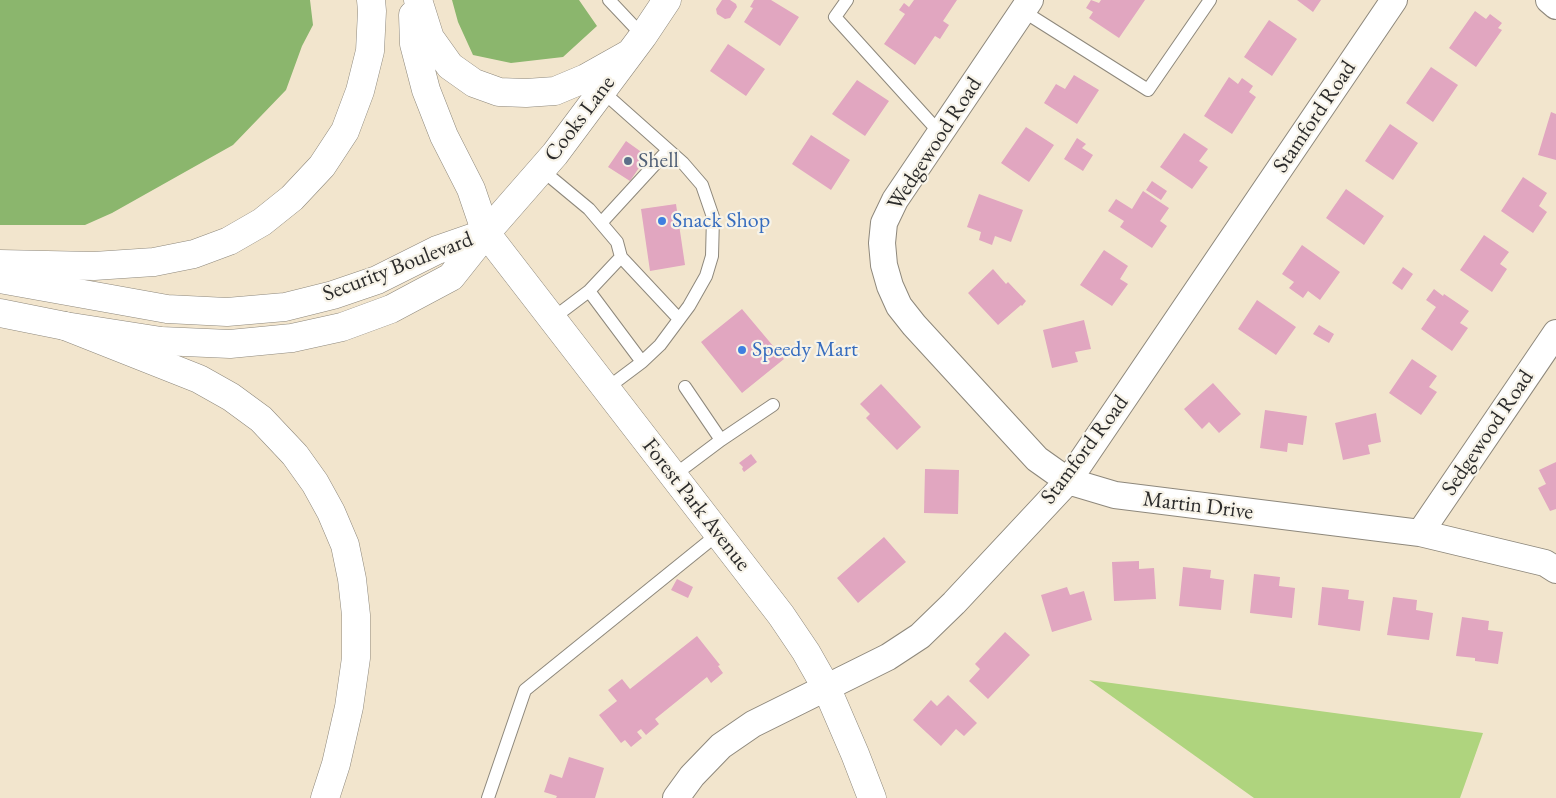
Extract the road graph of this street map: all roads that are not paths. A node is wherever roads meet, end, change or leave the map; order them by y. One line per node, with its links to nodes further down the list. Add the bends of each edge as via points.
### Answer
1 (371, 0): 20 (main road, via 370,51 345,131 322,166 292,198 262,222 229,241 194,254 154,262 94,266)
2 (412, 0): 18 (main road, Forest Park Avenue, via 414,44 426,90 444,136 471,189)
3 (418, 0): 12 (main road, via 430,38 450,66 474,83 499,92 555,91 586,78)
4 (609, 0): 12 (lane)
5 (846, 0): 14 (lane, via 835,17)
6 (1210, 0): 10 (lane, via 1148,90)
7 (1394, 0): 35 (street, Stamford Road)
8 (1549, 0): 11 (street)
9 (665, 2): 12 (main road, Cooks Lane)
10 (1027, 5): 14 (street, Wedgewood Road)
11 (1556, 6)
12 (635, 45): 13 (main road, Cooks Lane)
13 (602, 91): 15 (lane); 16 (main road, Cooks Lane)
14 (940, 133): 26 (street, Wedgewood Road, via 895,200 884,223 884,265 890,286 899,306)
15 (668, 150): 17 (lane); 25 (lane, via 702,185 714,217 712,256 706,276)
16 (542, 170): 17 (lane); 18 (main road, Cooks Lane)
17 (601, 223): 19 (lane, via 617,242)
18 (486, 232): 21 (main road, Security Boulevard, via 437,250 377,280 285,307 227,312 167,309); 24 (main road, Forest Park Avenue); 27 (main road, Security Boulevard, via 451,277 391,309 342,327 292,338 230,344 161,341)
19 (621, 258): 22 (lane); 25 (lane)
20 (0, 264)
21 (0, 279)
22 (589, 291): 24 (lane); 29 (lane)
23 (0, 313): 27 (main road, Security Boulevard)
24 (552, 319): 31 (main road, Forest Park Avenue)
25 (679, 319): 29 (lane, via 660,345)
26 (914, 325): 35 (street, Martin Drive, via 1037,459)
27 (65, 326): 40 (main road, via 199,379 231,397 261,419 295,455 315,483 345,545 356,616 356,658 349,707)
28 (1556, 333): 36 (street, Sedgewood Road)
29 (642, 362): 31 (lane)
30 (684, 387): 33 (lane)
31 (606, 389): 34 (main road, Forest Park Avenue)
32 (773, 405): 33 (lane)
33 (721, 440): 34 (lane)
34 (673, 476): 37 (main road, Forest Park Avenue)
35 (1068, 481): 36 (street, Martin Drive, via 1115,495); 39 (street, Stamford Road, via 920,636)
36 (1420, 533): 38 (street, Martin Drive)
37 (718, 534): 39 (main road, Forest Park Avenue, via 781,615); 41 (lane, via 525,690)
38 (1551, 567)
39 (827, 689): 42 (street, Stamford Road, via 754,724 721,746); 43 (main road, Forest Park Avenue)
40 (326, 798)
41 (488, 798)
42 (676, 798)
43 (872, 798)

